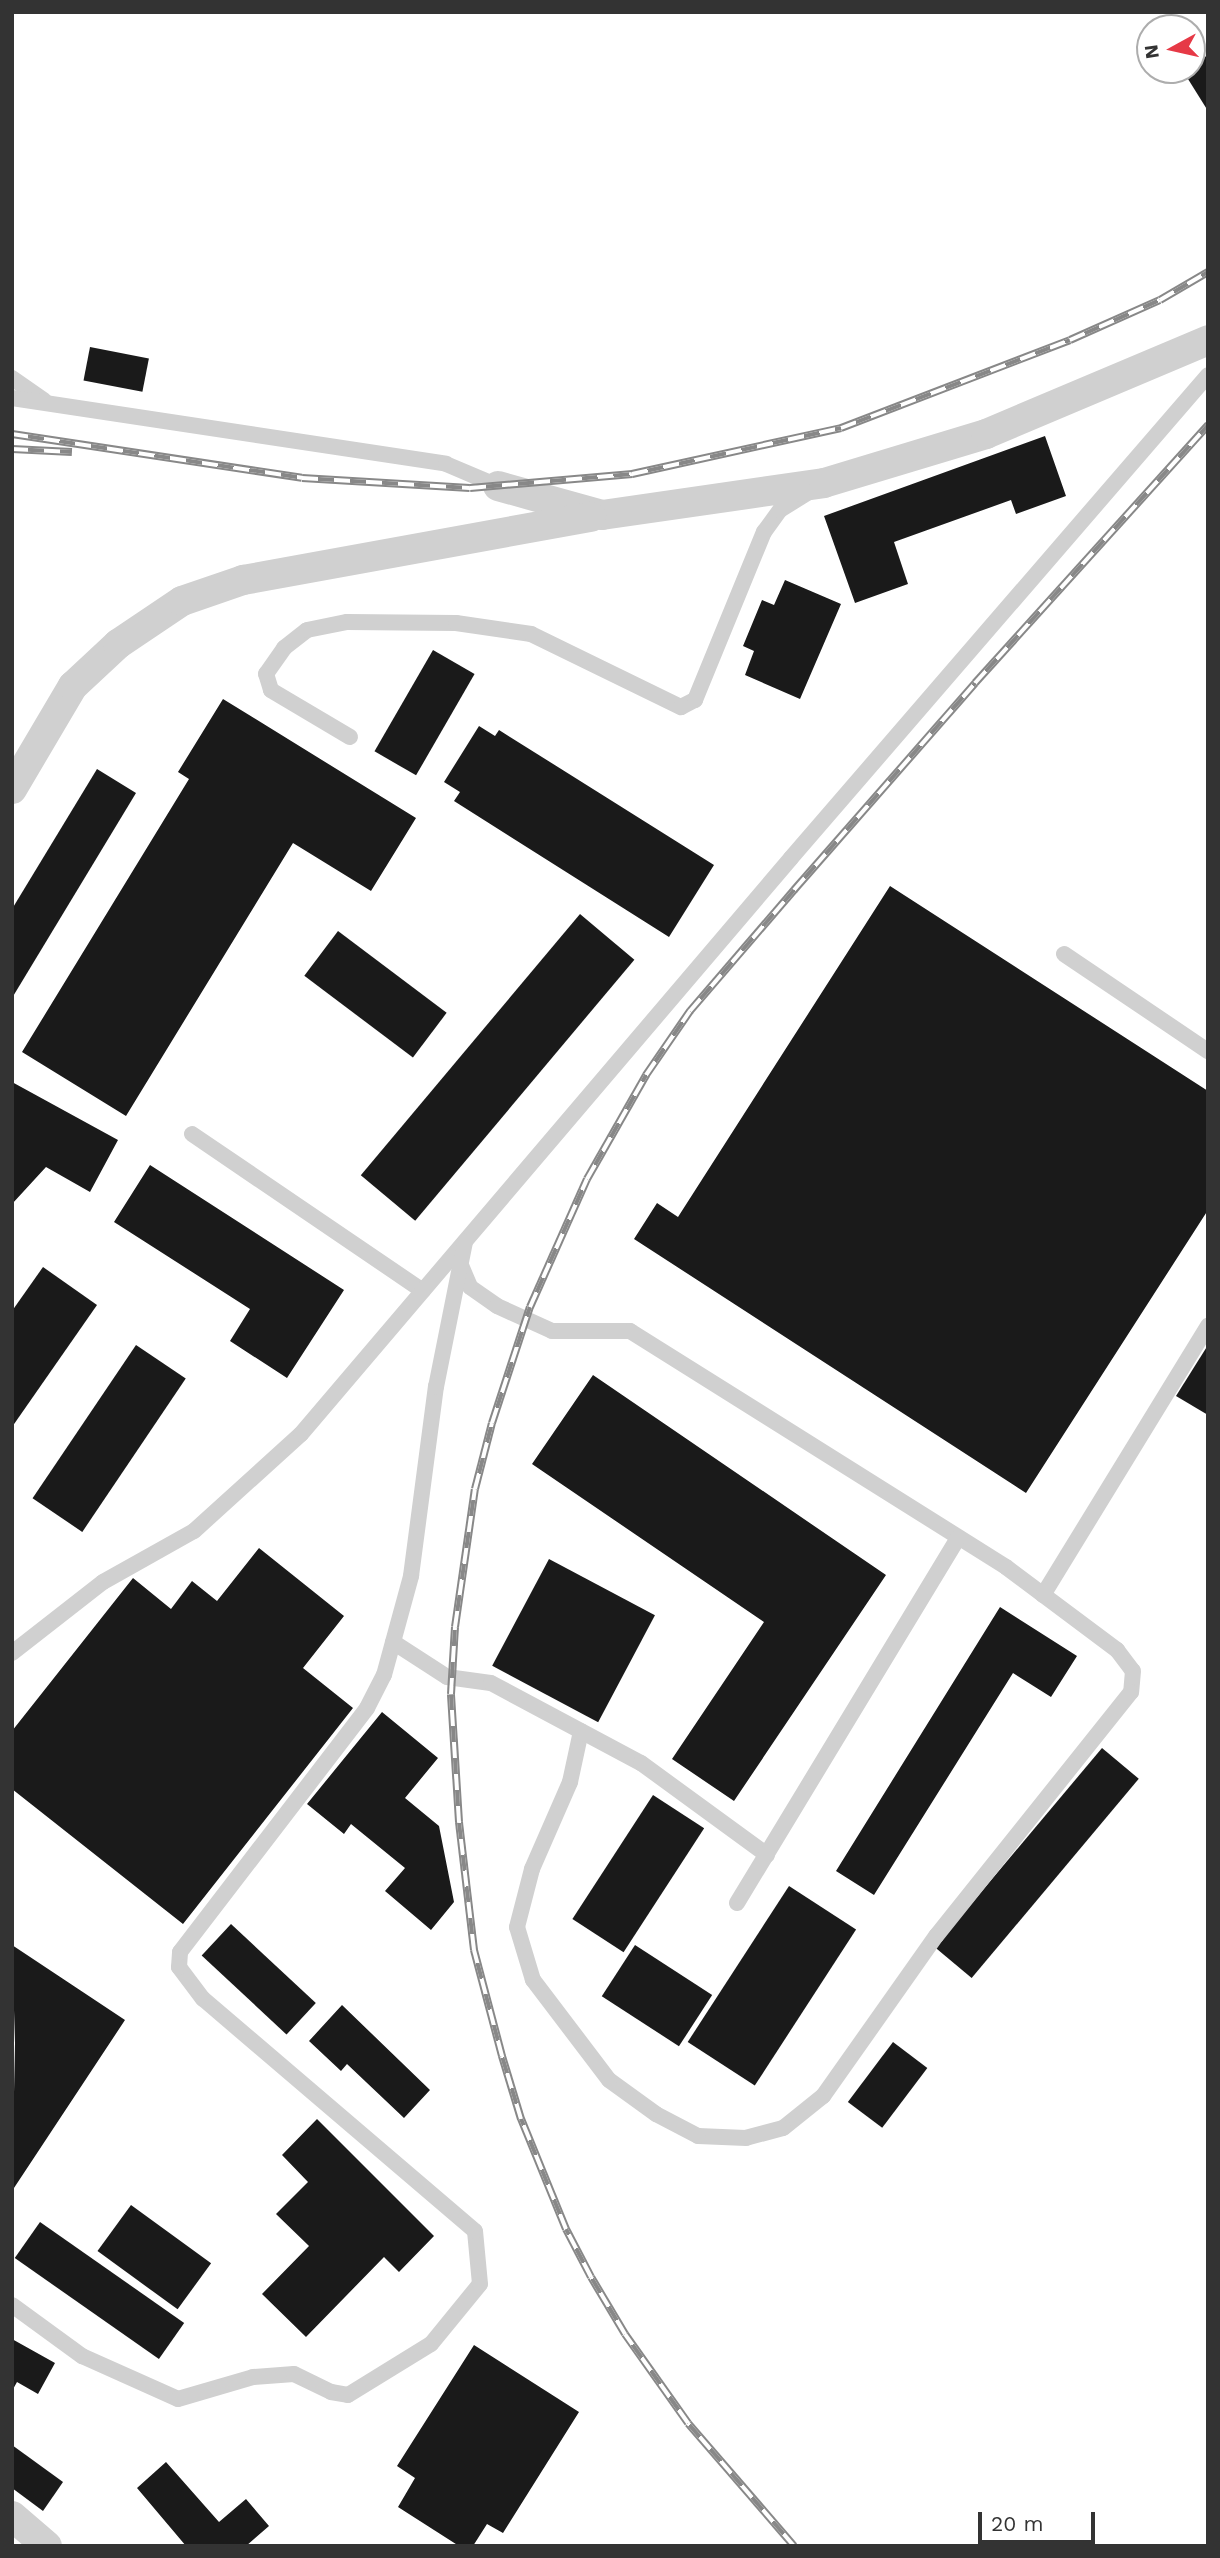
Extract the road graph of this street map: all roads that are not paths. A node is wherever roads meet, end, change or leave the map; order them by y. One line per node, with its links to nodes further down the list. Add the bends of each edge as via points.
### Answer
1 (1208, 340): 6 (street, via 986,435)
2 (1208, 375): 14 (lane)
3 (12, 377): 5 (lane)
4 (12, 398): 5 (lane)
5 (46, 401): 7 (lane, via 446,464)
6 (824, 483): 8 (street); 9 (lane, via 780,510 764,532 695,700 681,707 531,634 456,623 347,622 307,630 284,648 266,674 271,690)
7 (498, 486): 8 (street)
8 (602, 515): 10 (street, via 243,580 182,601 118,643 73,686)
9 (350, 737)
10 (12, 789)
11 (1064, 954): 12 (lane)
12 (1208, 1051)
13 (192, 1134): 16 (lane)
14 (465, 1242): 15 (lane); 16 (lane)
15 (460, 1263): 18 (lane, via 470,1287 496,1306 552,1331 630,1331); 20 (lane, via 436,1387 411,1576)
16 (423, 1291): 21 (lane, via 301,1434 194,1531 103,1583)
17 (1208, 1326): 19 (lane)
18 (958, 1538): 19 (lane); 23 (lane)
19 (1043, 1595): 22 (lane, via 1117,1650 1133,1671 1131,1692 936,1936 823,2096 783,2127 746,2138 698,2136 656,2114 608,2080 533,1980 517,1927 532,1869 570,1782)
20 (393, 1642): 22 (lane, via 447,1677 491,1683); 25 (lane, via 384,1675 367,1708 180,1952 179,1967 203,1999 475,2231 480,2284 431,2344 348,2395 294,2374 253,2377 178,2399 82,2356)
21 (12, 1653)
22 (581, 1731): 23 (lane, via 641,1763)
23 (767, 1855): 24 (lane)
24 (737, 1903)
25 (12, 2305)
26 (12, 2516): 27 (street)
27 (47, 2546)

